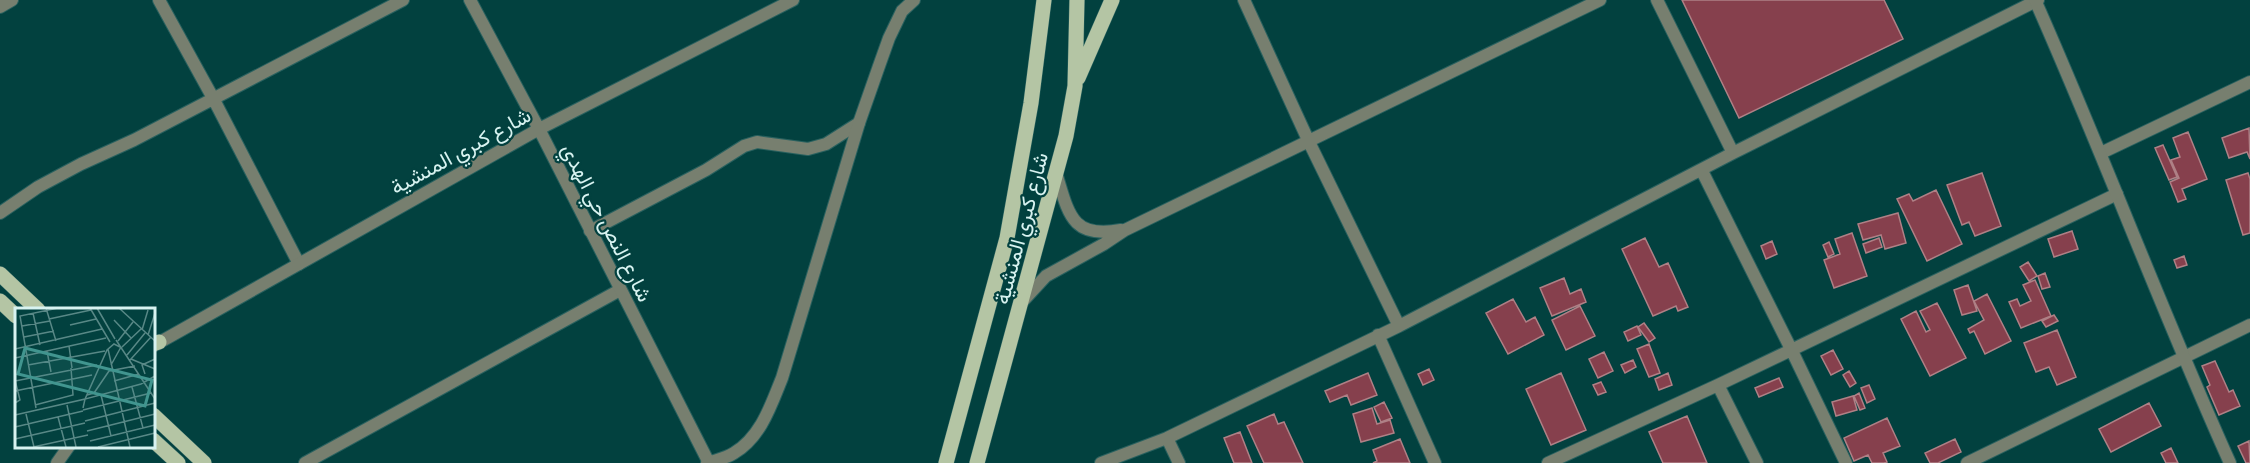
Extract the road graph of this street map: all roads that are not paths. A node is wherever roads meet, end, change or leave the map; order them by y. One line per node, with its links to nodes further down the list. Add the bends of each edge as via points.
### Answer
1 (12, 0): 14 (street)
2 (159, 0): 17 (street)
3 (403, 0): 17 (street)
4 (470, 0): 19 (street, شارع النص حي الهدي)
5 (914, 0): 18 (street, via 902,11 889,38)
6 (1044, 0): 52 (main road, شارع كبري المنشية, via 1008,238)
7 (1077, 0): 16 (main road, شارع كبري المنشية)
8 (1112, 0): 16 (main road)
9 (1244, 0): 20 (street)
10 (1600, 0): 20 (street)
11 (1657, 0): 21 (street)
12 (2036, 0): 21 (street); 22 (street)
13 (790, 1): 19 (street, شارع كبري المنشية)
14 (0, 7)
15 (2250, 82): 22 (street)
16 (1075, 86): 24 (main road, شارع كبري المنشية)
17 (213, 98): 26 (street, via 38,187); 29 (street)
18 (859, 123): 28 (street, via 826,144 808,149 758,142 744,146); 51 (street, via 767,416 735,453)
19 (539, 129): 28 (street, شارع النص حي الهدي); 29 (street, شارع كبري المنشية)
20 (1309, 142): 27 (street); 37 (street)
21 (1733, 153): 23 (street)
22 (2101, 153): 25 (street)
23 (1702, 171): 37 (street); 40 (street)
24 (1057, 176): 27 (street, via 1070,214 1083,229 1094,233); 33 (main road, شارع كبري المنشية)
25 (2117, 194): 40 (street); 41 (street)
26 (0, 213)
27 (1125, 230): 33 (street, via 1046,276)
28 (590, 231): 31 (street, شارع النص حي الهدي)
29 (299, 264): 39 (street, شارع كبري المنشية)
30 (0, 274): 34 (main road)
31 (620, 290): 50 (street); 51 (street, شارع النص حي الهدي)
32 (0, 301): 35 (main road)
33 (1022, 302): 53 (main road, شارع كبري المنشية)
34 (36, 308)
35 (15, 315)
36 (2250, 325): 41 (street)
37 (1399, 326): 38 (street)
38 (1378, 335): 44 (street); 56 (street)
39 (155, 344)
40 (1791, 349): 42 (street); 59 (street)
41 (2183, 357): 60 (street); 61 (street)
42 (1718, 384): 57 (street); 58 (street)
43 (154, 416): 49 (main road)
44 (1167, 438): 54 (street); 55 (street)
45 (154, 441): 48 (main road)
46 (68, 448): 47 (street)
47 (57, 463)
48 (178, 463)
49 (204, 463)
50 (305, 463)
51 (708, 463)
52 (946, 463)
53 (976, 463)
54 (1101, 463)
55 (1179, 463)
56 (1435, 463)
57 (1548, 463)
58 (1757, 463)
59 (1846, 463)
60 (1967, 463)
61 (2230, 463)

